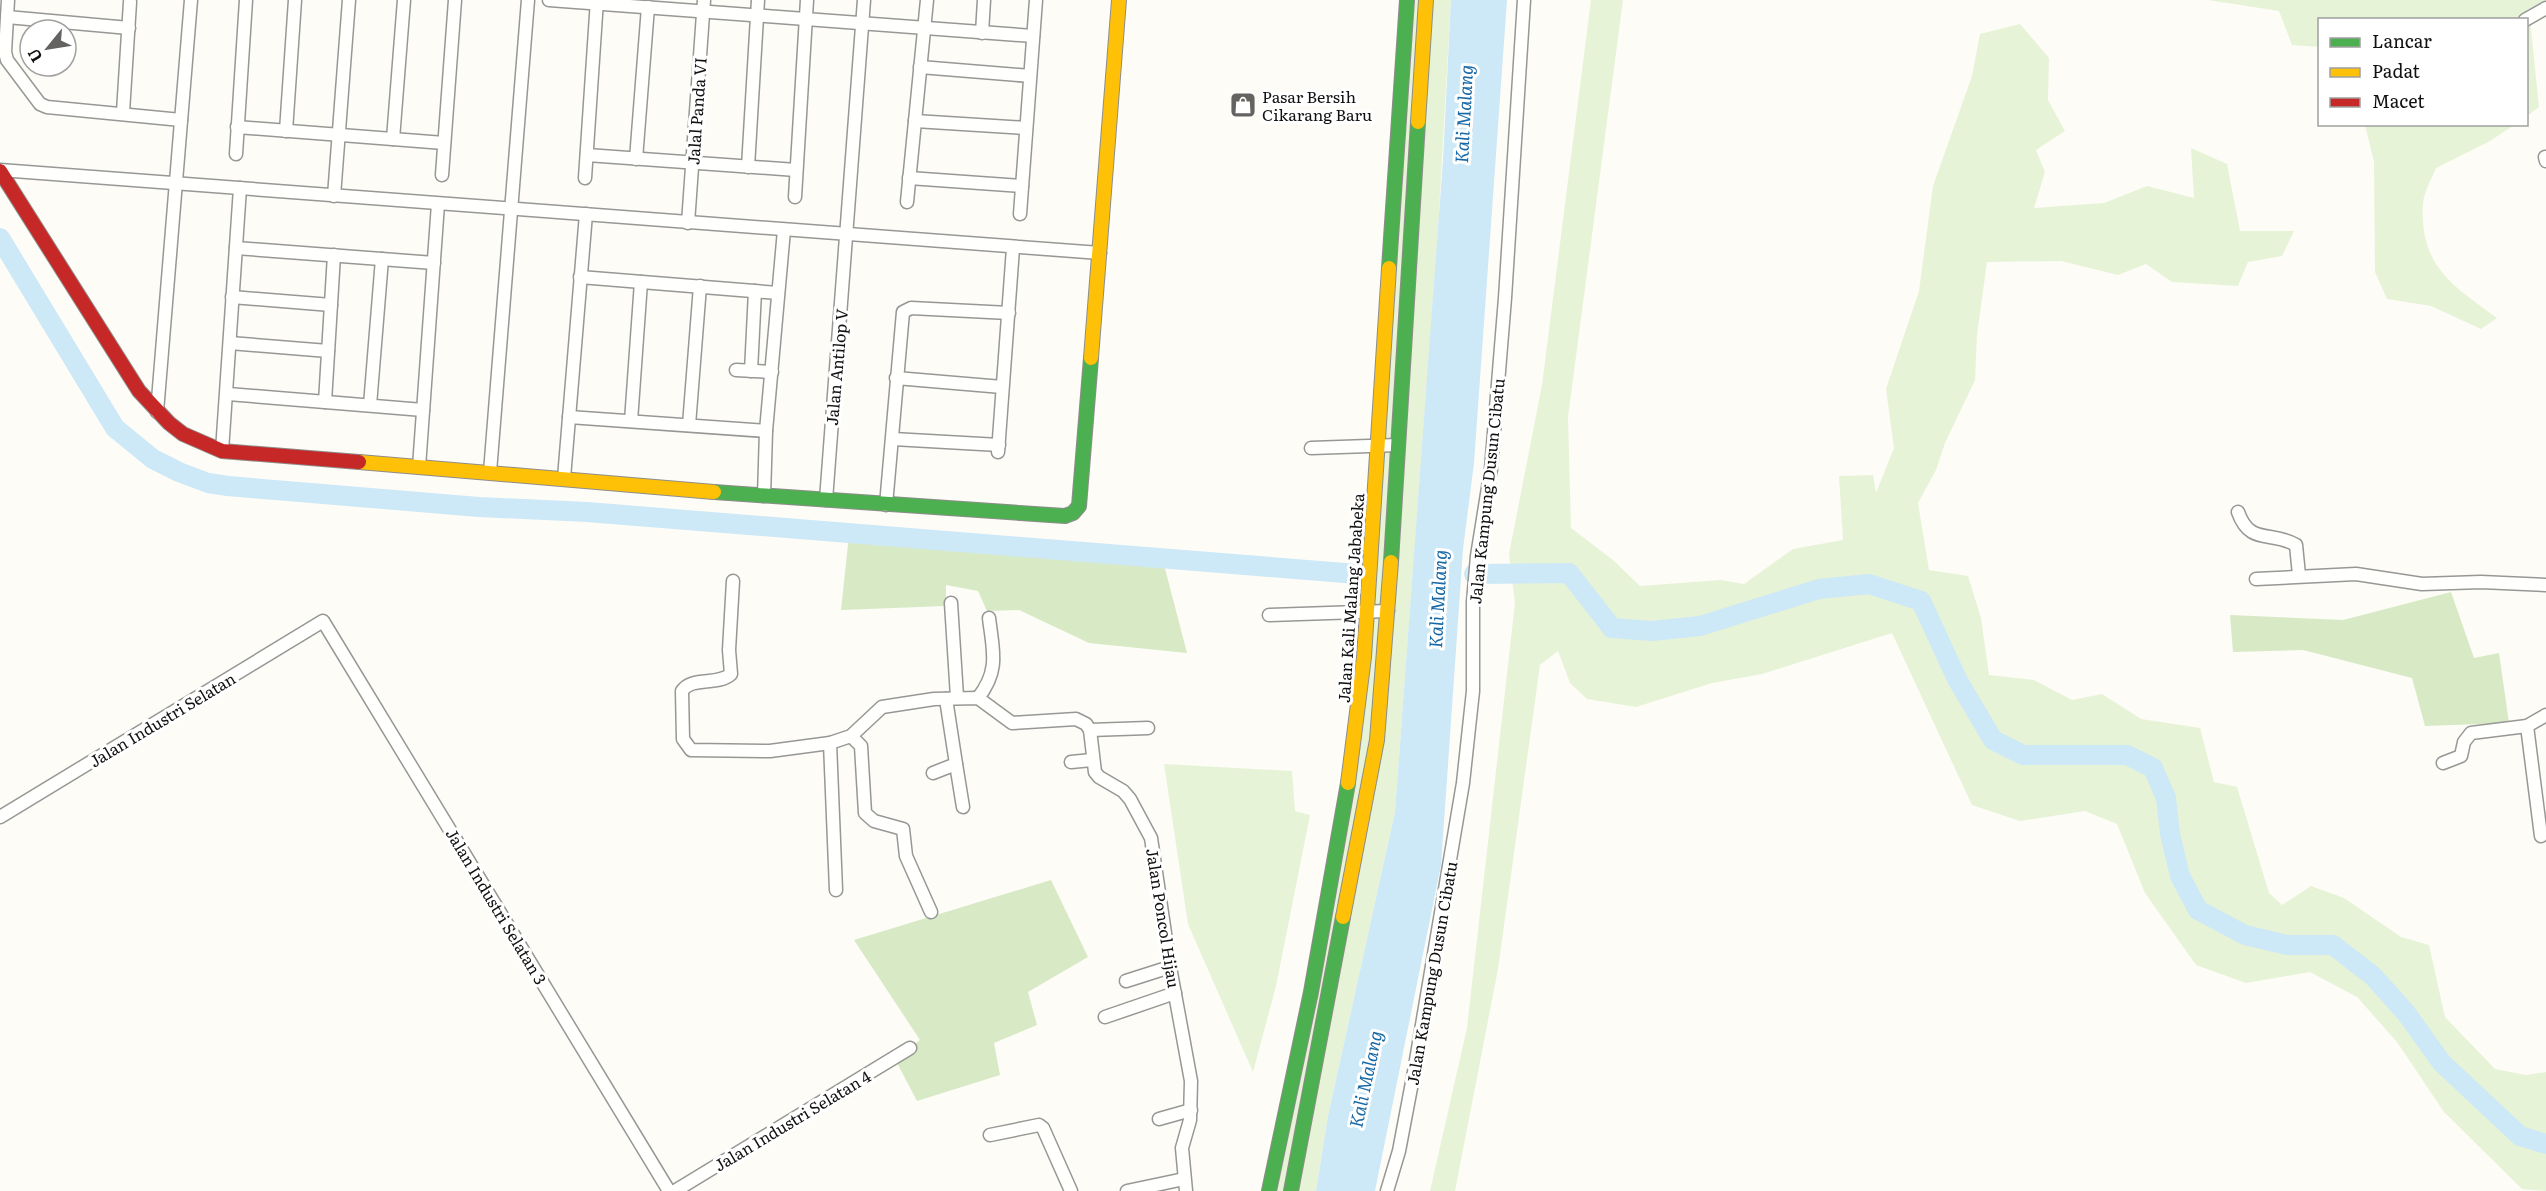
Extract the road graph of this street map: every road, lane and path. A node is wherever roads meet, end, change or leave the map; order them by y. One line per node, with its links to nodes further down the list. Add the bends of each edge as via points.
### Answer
1 (8, 0): 26 (street)
2 (191, 0): 37 (street)
3 (246, 0): 39 (street)
4 (295, 0): 41 (street)
5 (349, 0): 42 (street)
6 (404, 0): 43 (street)
7 (455, 0): 44 (street)
8 (528, 0): 62 (street)
9 (549, 0): 21 (street)
10 (758, 0): 25 (street)
11 (807, 0): 28 (street)
12 (864, 0): 29 (street, Jalan Antilop V)
13 (927, 0): 31 (street)
14 (984, 0): 32 (street)
15 (1036, 0): 33 (street)
16 (1119, 0): 70 (main road)
17 (1407, 0): 99 (main road, Jalan Kali Malang Jababeka)
18 (1426, 0): 100 (main road)
19 (1524, 0): 155 (street, Jalan Kampung Dusun Cibatu, via 1491,469 1473,602 1473,691 1462,783 1414,1072)
20 (130, 2): 30 (street)
21 (597, 2): 23 (street); 46 (street)
22 (704, 6): 23 (street); 25 (street); 48 (street, Jalal Panda VI)
23 (648, 8): 47 (street)
24 (2546, 8): 27 (street)
25 (757, 16): 28 (street); 49 (street)
26 (7, 17): 30 (street); 36 (street, via 7,60 40,104)
27 (2528, 18)
28 (806, 19): 29 (street); 50 (street)
29 (862, 24): 31 (street); 67 (street, Jalan Antilop V)
30 (129, 28): 36 (street)
31 (924, 28): 32 (street); 34 (street)
32 (982, 33): 33 (street)
33 (1033, 36): 35 (street)
34 (920, 67): 35 (street); 38 (street)
35 (1030, 76): 40 (street)
36 (123, 112): 37 (street)
37 (181, 120): 55 (street)
38 (915, 121): 40 (street); 54 (street)
39 (237, 127): 41 (street); 45 (street)
40 (1026, 128): 56 (street)
41 (286, 131): 42 (street)
42 (339, 135): 43 (street); 58 (street)
43 (393, 139): 44 (street)
44 (444, 143): 52 (street)
45 (236, 154)
46 (587, 155): 47 (street); 53 (street)
47 (636, 159): 48 (street)
48 (693, 163): 49 (street); 65 (street, Jalal Panda VI)
49 (748, 167): 50 (street)
50 (796, 170): 59 (street)
51 (0, 171): 55 (street); 93 (main road, via 139,391)
52 (442, 175)
53 (585, 178)
54 (909, 178): 56 (street); 60 (street)
55 (177, 182): 57 (street); 93 (street)
56 (1022, 186): 64 (street)
57 (240, 188): 58 (street); 68 (street)
58 (334, 196): 61 (street)
59 (795, 196)
60 (907, 202)
61 (438, 204): 62 (street); 73 (street)
62 (513, 207): 63 (street); 104 (street)
63 (586, 214): 65 (street); 74 (street)
64 (1020, 214)
65 (688, 223): 66 (street)
66 (784, 230): 67 (street); 78 (street)
67 (847, 235): 69 (street); 107 (street, Jalan Antilop V)
68 (236, 248): 71 (street); 79 (street)
69 (1013, 248): 70 (street); 81 (street)
70 (1100, 253): 108 (main road, via 1076,511 1065,516)
71 (334, 255): 72 (street); 80 (street)
72 (382, 259): 73 (street); 91 (street)
73 (434, 263): 92 (street)
74 (580, 277): 75 (street); 94 (street)
75 (641, 282): 76 (street); 95 (street)
76 (700, 286): 77 (street); 96 (street)
77 (755, 291): 78 (street); 85 (street)
78 (778, 293): 86 (street)
79 (232, 297): 80 (street); 82 (street)
80 (331, 306): 83 (street)
81 (1009, 313): 87 (street, via 906,309 901,315); 88 (street)
82 (230, 343): 83 (street); 89 (street)
83 (327, 351): 90 (street)
84 (736, 370): 85 (street)
85 (751, 371): 86 (street)
86 (772, 372): 97 (street)
87 (896, 378): 88 (street); 98 (street)
88 (1002, 387): 98 (street, via 999,448)
89 (228, 394): 90 (street); 102 (street)
90 (325, 402): 91 (street)
91 (370, 405): 92 (street)
92 (423, 410): 103 (street)
93 (157, 412): 102 (main road, via 183,434)
94 (569, 417): 95 (street); 105 (street)
95 (631, 421): 96 (street)
96 (689, 425): 97 (street)
97 (766, 431): 106 (street)
98 (893, 439): 108 (street)
99 (1378, 445): 100 (street); 101 (street); 116 (main road, Jalan Kali Malang Jababeka)
100 (1398, 445): 115 (main road)
101 (1311, 448)
102 (222, 451): 103 (main road)
103 (419, 467): 104 (main road)
104 (490, 472): 105 (main road)
105 (564, 478): 106 (main road)
106 (764, 496): 107 (main road)
107 (826, 500): 108 (main road)
108 (886, 505)
109 (2238, 512): 110 (street, via 2254,535 2296,545)
110 (2299, 575): 111 (street); 113 (street, via 2356,574 2422,584)
111 (2256, 579)
112 (733, 580): 127 (street, via 729,677 690,684 682,691 683,739 688,748 710,752 770,751)
113 (2546, 585)
114 (951, 603): 120 (street)
115 (1388, 604): 116 (street); 141 (main road, via 1377,740)
116 (1368, 606): 117 (street); 140 (main road, Jalan Kali Malang Jababeka, via 1355,738)
117 (1269, 615)
118 (988, 618): 121 (street, via 993,672)
119 (323, 621): 134 (street, Jalan Industri Selatan); 149 (street, Jalan Industri Selatan 3)
120 (952, 698): 121 (street); 126 (street, via 882,707); 131 (street)
121 (978, 698): 125 (street, via 1012,723 1076,719 1086,723)
122 (2546, 715): 123 (street)
123 (2527, 726): 130 (street, via 2472,733 2464,742 2461,756); 135 (street)
124 (1148, 728): 125 (street)
125 (1090, 730): 128 (street)
126 (851, 736): 127 (street); 137 (street, via 861,746 865,813 874,821 903,829 906,856)
127 (830, 743): 136 (street)
128 (1092, 760): 129 (street); 138 (street, Jalan Poncol Hijau, via 1099,777 1123,790 1130,799 1151,838)
129 (1071, 762)
130 (2443, 763)
131 (957, 764): 132 (street); 133 (street)
132 (933, 772)
133 (963, 807)
134 (0, 817)
135 (2541, 836)
136 (837, 890)
137 (931, 912)
138 (1170, 967): 139 (street); 142 (street, Jalan Poncol Hijau)
139 (1126, 981)
140 (1311, 987): 141 (main road); 153 (main road, Jalan Kali Malang Jababeka)
141 (1330, 990): 154 (main road)
142 (1175, 993): 143 (street); 145 (street, Jalan Poncol Hijau, via 1191,1081)
143 (1105, 1017)
144 (910, 1048): 150 (street, Jalan Industri Selatan 4)
145 (1191, 1110): 146 (street); 148 (street, Jalan Poncol Hijau, via 1182,1148)
146 (1159, 1119)
147 (990, 1135): 151 (street, via 1039,1125)
148 (1185, 1185): 152 (street)
149 (669, 1191)
150 (675, 1191)
151 (1071, 1191)
152 (1127, 1191)
153 (1269, 1191)
154 (1291, 1191)
155 (1388, 1191)

